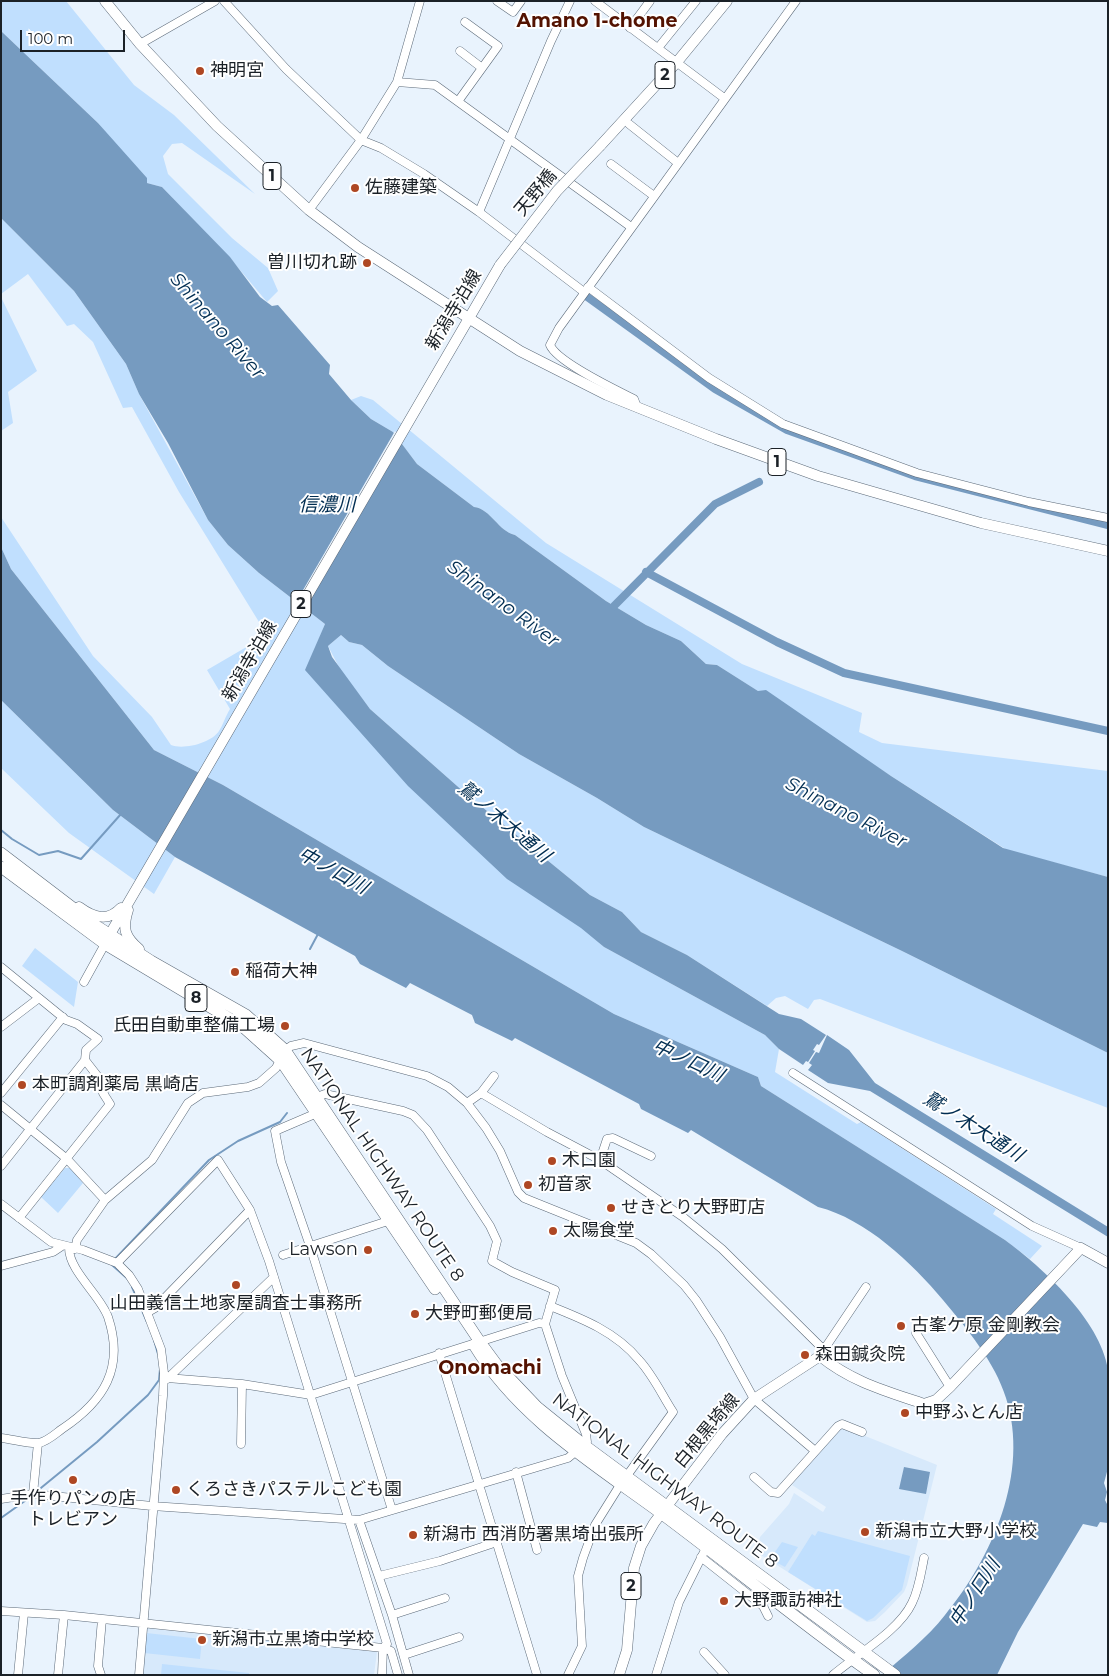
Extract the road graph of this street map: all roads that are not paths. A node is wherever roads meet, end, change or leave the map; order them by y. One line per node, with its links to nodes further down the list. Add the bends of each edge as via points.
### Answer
1 (104, 1): 17 (main road, 1)
2 (196, 1): 14 (street)
3 (215, 1): 14 (street)
4 (224, 1): 27 (street, via 286,69)
5 (420, 1): 22 (street)
6 (497, 1): 7 (street, via 513,12)
7 (521, 1)
8 (570, 1): 26 (street)
9 (595, 1): 16 (street)
10 (650, 1): 16 (street)
11 (696, 1): 18 (street)
12 (727, 1): 20 (main road, 2)
13 (796, 1): 23 (street)
14 (204, 8): 17 (street)
15 (465, 22): 21 (street, via 498,46)
16 (630, 28): 18 (street)
17 (140, 44): 31 (main road, 1, via 217,126)
18 (658, 48): 20 (street)
19 (460, 51): 21 (street)
20 (677, 62): 23 (street); 34 (main road, 天野橋 / 2, bridge, via 557,191)
21 (482, 68): 24 (street)
22 (397, 82): 24 (street, via 435,84); 27 (street)
23 (724, 98): 28 (street)
24 (459, 100): 26 (street)
25 (629, 124): 28 (street)
26 (510, 138): 32 (street); 33 (street)
27 (361, 140): 31 (street); 32 (street, via 424,174)
28 (678, 163): 30 (street)
29 (611, 164): 30 (street)
30 (654, 196): 33 (street)
31 (309, 210): 36 (main road, 1)
32 (479, 212): 35 (street)
33 (631, 227): 35 (street)
34 (500, 265): 36 (main road, 新潟寺泊線 / 2)
35 (586, 290): 37 (street, via 555,334 550,345 552,350 600,382 634,398); 38 (street, via 710,378 783,424 917,473 1029,502)
36 (466, 320): 37 (main road, 1, via 579,382); 43 (main road, 新潟寺泊線 / 2)
37 (637, 407): 39 (main road, 1, via 818,476 981,523)
38 (1108, 518)
39 (1108, 551)
40 (1, 853): 42 (highway, NATIONAL HIGHWAY ROUTE 8 / 8)
41 (1, 867): 44 (highway, NATIONAL HIGHWAY ROUTE 8 / 8)
42 (56, 896): 43 (main road, via 66,898 99,917 115,915); 44 (highway, NATIONAL HIGHWAY ROUTE 8 / 8)
43 (130, 899): 44 (main road, 新潟寺泊線 / 2); 45 (main road, via 125,933)
44 (107, 939): 45 (highway, NATIONAL HIGHWAY ROUTE 8 / 8); 47 (street); 51 (highway, NATIONAL HIGHWAY ROUTE 8 / 8)
45 (145, 957): 51 (highway, NATIONAL HIGHWAY ROUTE 8 / 8, via 246,1015)
46 (1, 967): 48 (street)
47 (84, 982)
48 (39, 998): 49 (street); 50 (street)
49 (63, 1017): 52 (street, via 98,1039 86,1050); 55 (street)
50 (1, 1027)
51 (283, 1056): 57 (highway, NATIONAL HIGHWAY ROUTE 8 / 8); 58 (street, via 291,1046 304,1043 427,1076 448,1087); 60 (highway, NATIONAL HIGHWAY ROUTE 8 / 8); 66 (street, via 259,1082 248,1087 203,1093 188,1103 152,1160)
52 (85, 1060): 61 (street); 63 (street, via 106,1087 103,1094 110,1104)
53 (793, 1073): 73 (street, via 1032,1226)
54 (494, 1076): 56 (street)
55 (1, 1093)
56 (481, 1093): 58 (street); 64 (street)
57 (317, 1097): 80 (street, via 325,1094 413,1115 427,1130 490,1226 497,1241 492,1261 555,1290); 84 (highway, NATIONAL HIGHWAY ROUTE 8 / 8)
58 (467, 1103): 92 (street, via 500,1151 518,1192 524,1198 636,1243 684,1285 709,1318)
59 (1, 1105): 61 (street)
60 (317, 1113): 70 (highway, NATIONAL HIGHWAY ROUTE 8 / 8); 71 (street, via 275,1130 280,1162)
61 (31, 1130): 63 (street); 65 (street)
62 (651, 1156): 64 (street, via 613,1138 607,1139)
63 (67, 1159): 66 (street); 69 (street)
64 (600, 1160): 85 (street, via 701,1232)
65 (1, 1166)
66 (106, 1200): 72 (street)
67 (1, 1204): 69 (street)
68 (250, 1210): 75 (street, via 218,1160); 78 (street); 81 (street)
69 (19, 1218): 72 (street, via 52,1242)
70 (388, 1221): 71 (street); 84 (highway, NATIONAL HIGHWAY ROUTE 8 / 8)
71 (310, 1246): 74 (street); 88 (street)
72 (69, 1248): 75 (street); 77 (street); 95 (street, via 74,1263 107,1314 113,1336 112,1362 106,1386 95,1403 75,1421)
73 (1081, 1248): 76 (main road); 90 (main road)
74 (283, 1256)
75 (117, 1263): 81 (street, via 134,1282)
76 (1108, 1263)
77 (1, 1266)
78 (274, 1276): 87 (street); 91 (street)
79 (866, 1287): 85 (street)
80 (550, 1306): 82 (street); 101 (street, via 588,1322 623,1344 640,1360 674,1412)
81 (148, 1312): 87 (street, via 161,1349)
82 (546, 1324): 84 (street, via 539,1323); 97 (street, via 562,1376 586,1434 587,1442)
83 (916, 1333): 90 (street)
84 (476, 1343): 86 (street); 97 (highway, NATIONAL HIGHWAY ROUTE 8 / 8, via 486,1365 513,1396 540,1423)
85 (822, 1352): 90 (main road, via 849,1376 924,1404 936,1400); 92 (main road, 白根黒埼線)
86 (439, 1353): 88 (street); 102 (street)
87 (165, 1380): 89 (street); 105 (street)
88 (352, 1383): 91 (street); 107 (street)
89 (242, 1384): 91 (street); 96 (street)
90 (950, 1386)
91 (311, 1395): 108 (street)
92 (754, 1400): 98 (street); 106 (main road, 白根黒埼線, via 722,1434)
93 (862, 1432): 98 (street, via 842,1424)
94 (1, 1438): 95 (street)
95 (38, 1443): 103 (street)
96 (241, 1444)
97 (580, 1448): 99 (street, via 568,1458); 101 (highway, NATIONAL HIGHWAY ROUTE 8 / 8)
98 (814, 1450): 100 (street, via 778,1493 771,1492)
99 (516, 1472): 102 (street); 111 (street)
100 (754, 1477)
101 (623, 1481): 106 (highway, NATIONAL HIGHWAY ROUTE 8 / 8); 137 (street, via 594,1525 582,1558 578,1576 582,1646)
102 (479, 1484): 107 (street); 110 (street)
103 (33, 1494): 104 (street); 105 (street)
104 (1, 1499)
105 (152, 1506): 108 (street); 122 (street)
106 (664, 1509): 112 (highway, NATIONAL HIGHWAY ROUTE 8 / 8); 126 (highway, NATIONAL HIGHWAY ROUTE 8 / 8); 138 (main road, 2, via 641,1546 634,1568 627,1650)
107 (392, 1510): 109 (street)
108 (349, 1520): 109 (street); 124 (street, via 387,1644)
109 (359, 1520): 114 (street)
110 (497, 1542): 114 (street); 136 (street)
111 (537, 1550)
112 (703, 1552): 120 (street, via 763,1606); 128 (highway, NATIONAL HIGHWAY ROUTE 8 / 8); 139 (street, via 679,1602)
113 (924, 1558): 126 (street, via 907,1612)
114 (379, 1576): 119 (street)
115 (445, 1598): 119 (street)
116 (1, 1610): 117 (street)
117 (24, 1613): 118 (street); 129 (street)
118 (64, 1615): 121 (street); 130 (street)
119 (392, 1615): 127 (street)
120 (768, 1616)
121 (102, 1619): 122 (street); 131 (street, via 98,1666)
122 (144, 1623): 124 (street); 132 (street)
123 (459, 1637): 127 (street)
124 (383, 1648): 133 (street); 134 (street, via 391,1651)
125 (704, 1652): 140 (street)
126 (866, 1654): 128 (street); 143 (highway, NATIONAL HIGHWAY ROUTE 8 / 8)
127 (404, 1655): 135 (street)
128 (856, 1662): 141 (street); 142 (highway, NATIONAL HIGHWAY ROUTE 8 / 8)
129 (18, 1675)
130 (58, 1675)
131 (101, 1675)
132 (139, 1675)
133 (382, 1675)
134 (398, 1675)
135 (409, 1675)
136 (537, 1675)
137 (568, 1675)
138 (619, 1675)
139 (656, 1675)
140 (725, 1675)
141 (833, 1675)
142 (874, 1675)
143 (895, 1675)

